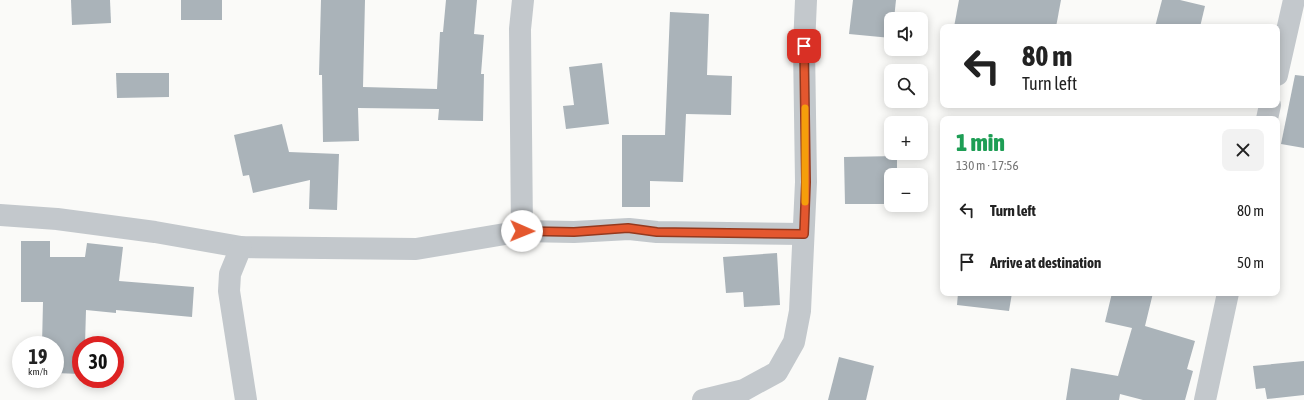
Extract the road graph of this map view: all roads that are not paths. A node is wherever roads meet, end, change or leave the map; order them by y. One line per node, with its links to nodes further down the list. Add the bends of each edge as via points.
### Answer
1 (523, 0): 6 (street, via 520,29)
2 (806, 0): 7 (street)
3 (1294, 0): 4 (street)
4 (1280, 61)
5 (0, 215): 8 (street, via 57,219 155,232)
6 (522, 231): 7 (street, via 574,232 628,228 657,232); 8 (street, via 416,249)
7 (804, 234): 11 (street, via 800,311 794,342 777,372 744,390)
8 (241, 247): 10 (street, via 230,274 229,291)
9 (1227, 296): 12 (street)
10 (246, 400)
11 (704, 400)
12 (1205, 400)

